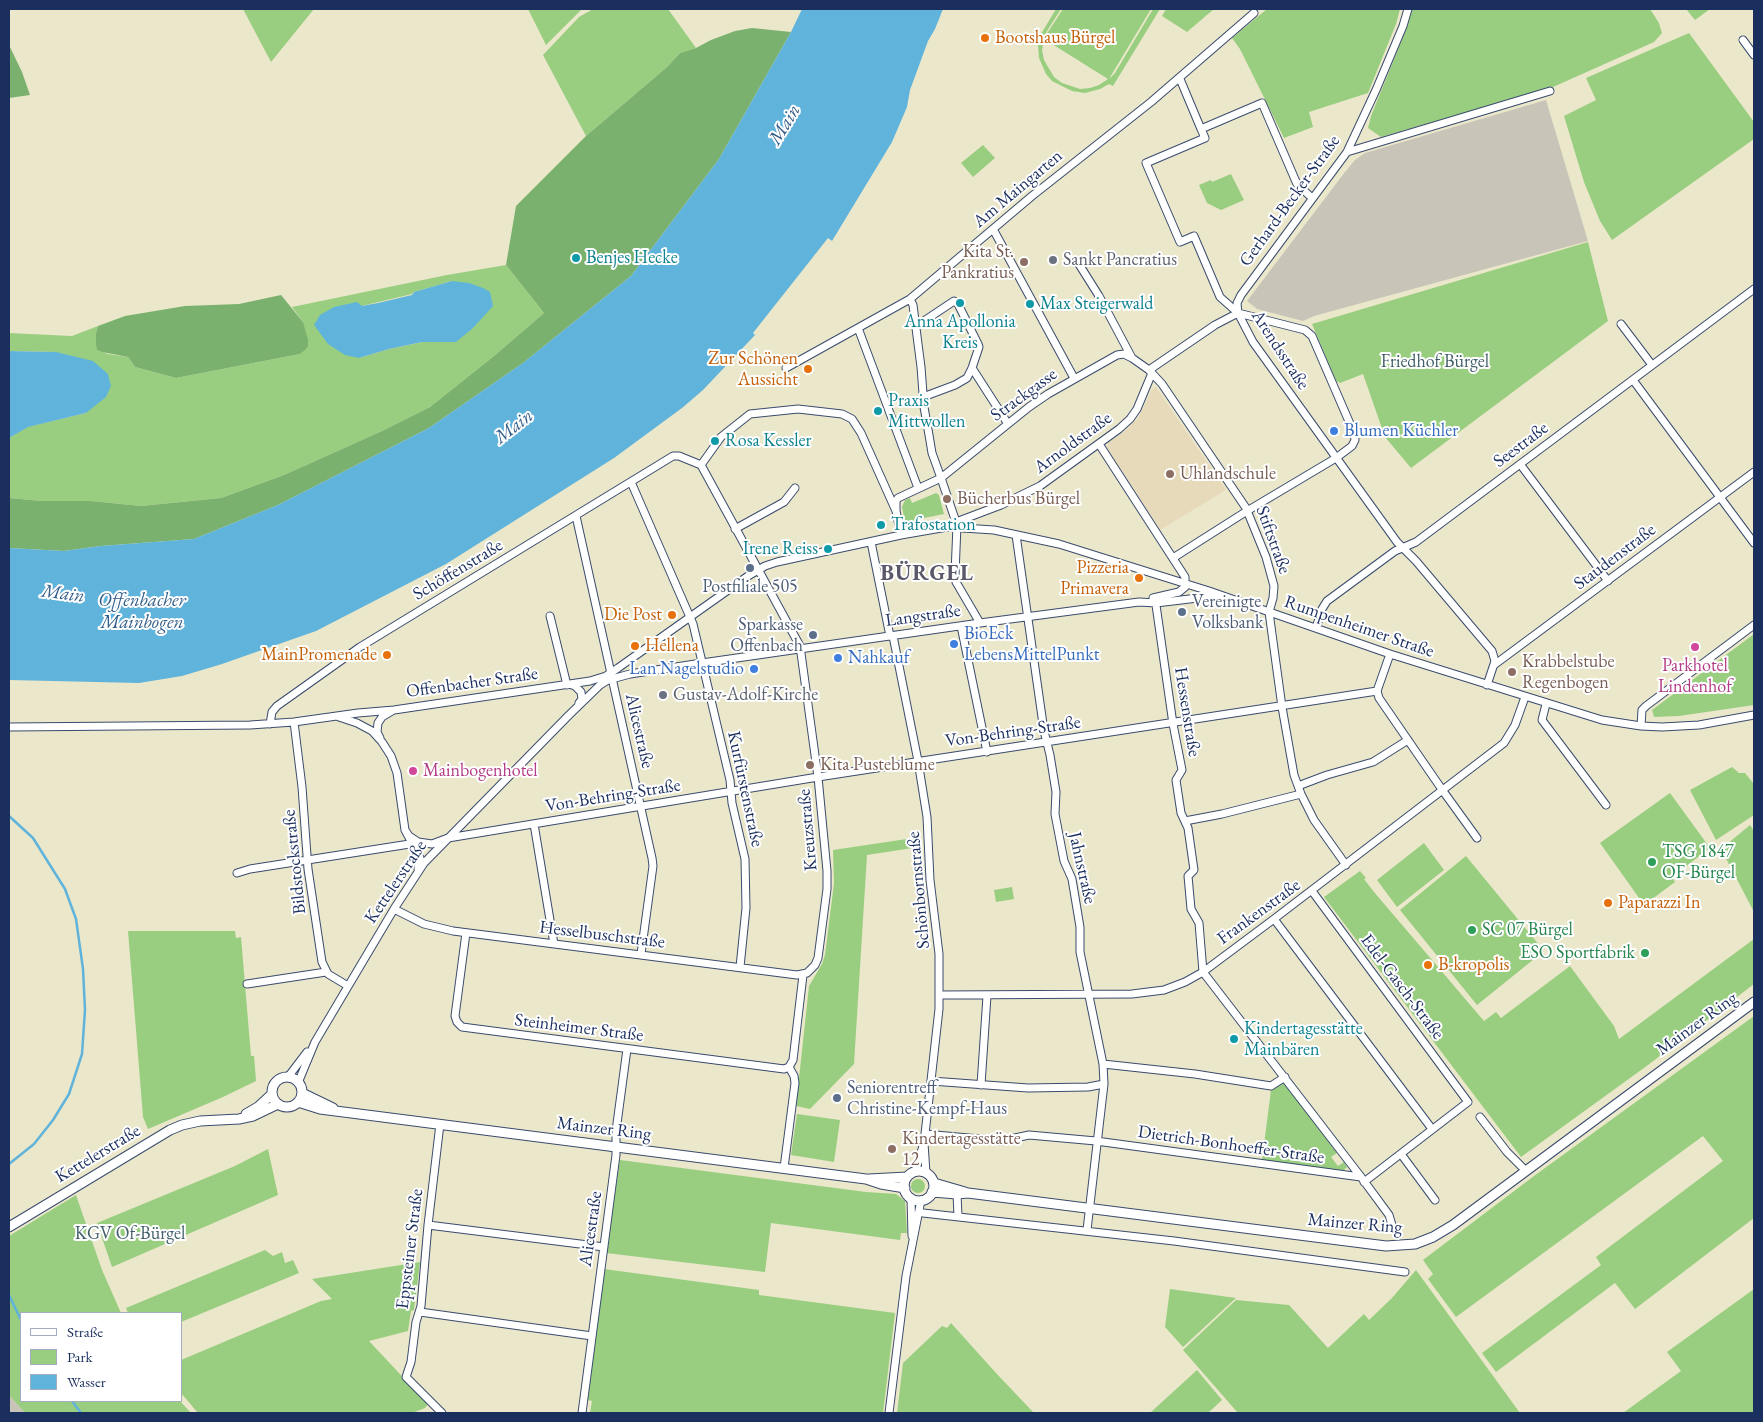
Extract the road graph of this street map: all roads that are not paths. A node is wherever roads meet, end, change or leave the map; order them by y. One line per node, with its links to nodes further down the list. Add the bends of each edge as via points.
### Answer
1 (1408, 9): 8 (street, Gerhard-Becker-Straße)
2 (1254, 13): 5 (street, Am Maingarten)
3 (1743, 40): 4 (street)
4 (1754, 55)
5 (1180, 78): 7 (street); 10 (street, Am Maingarten)
6 (1550, 91): 8 (street)
7 (1201, 129): 9 (street, via 1262,103 1296,184); 14 (street, via 1205,138 1146,163 1180,242 1194,236 1220,297)
8 (1347, 152): 9 (street, Gerhard-Becker-Straße)
9 (1312, 198): 14 (street, Gerhard-Becker-Straße, via 1241,294)
10 (993, 229): 13 (street, Am Maingarten); 23 (street)
11 (1077, 261): 18 (street, Stiftstraße)
12 (1754, 289): 19 (street, Seestraße)
13 (910, 299): 15 (street); 17 (street, Am Maingarten)
14 (1238, 313): 22 (street, via 1215,325); 28 (street, Arendsstraße, via 1253,342); 28 (street, Arendsstraße, via 1305,330 1312,336 1355,438 1352,446)
15 (915, 324): 21 (street, via 954,301 958,304 978,344); 25 (street)
16 (1621, 324): 19 (street)
17 (858, 328): 20 (street, Am Maingarten); 35 (street)
18 (1132, 358): 22 (street, Stiftstraße); 23 (street, Strackgasse, via 1117,354)
19 (1652, 365): 24 (street, Seestraße)
20 (786, 368)
21 (972, 368): 25 (street, via 963,381); 26 (street)
22 (1151, 371): 27 (street, Arnoldstraße, via 1133,415); 38 (street, Stiftstraße)
23 (1074, 378): 26 (street, Strackgasse)
24 (1633, 380): 29 (street, Seestraße); 36 (street)
25 (923, 396): 32 (street, via 930,445)
26 (1008, 424): 32 (street, Strackgasse)
27 (1099, 444): 40 (street, Arnoldstraße, via 1040,486); 47 (street)
28 (1336, 458): 38 (street); 46 (street, Arendsstraße)
29 (1520, 464): 46 (street, Seestraße, via 1416,542); 49 (street)
30 (701, 466): 33 (street, Schöffenstraße, via 676,455); 37 (street, via 721,436 750,414 798,410 842,414 852,420 861,433); 41 (street, Kreuzstraße)
31 (1754, 472): 36 (street, Staudenstraße)
32 (941, 478): 35 (street, Strackgasse); 40 (street)
33 (631, 482): 39 (street, Schöffenstraße); 55 (street, Kurfürstenstraße)
34 (795, 488): 41 (street, via 784,502)
35 (918, 488): 37 (street, Strackgasse, via 898,498)
36 (1720, 497): 45 (street); 49 (street, Staudenstraße)
37 (896, 511): 42 (street)
38 (1247, 511): 47 (street); 53 (street, Stiftstraße, via 1273,581 1274,595)
39 (576, 516): 68 (street, Alicestraße); 80 (street, Schöffenstraße, via 350,654 277,706)
40 (957, 525): 42 (street, Offenbacher Straße); 43 (street, Rumpenheimer Straße); 57 (street, via 956,582)
41 (736, 529): 48 (street, Kreuzstraße)
42 (901, 535): 44 (street, Offenbacher Straße)
43 (1016, 535): 50 (street, Rumpenheimer Straße, via 1059,544); 56 (street, Jahnstraße)
44 (871, 542): 48 (street, Offenbacher Straße, via 777,562); 61 (street, Schönbornstraße)
45 (1754, 543)
46 (1402, 548): 60 (street, Seestraße, via 1327,601); 66 (street, Arendsstraße, via 1490,648)
47 (1173, 558): 50 (street)
48 (759, 569): 55 (street, Offenbacher Straße); 62 (street, Kreuzstraße)
49 (1608, 581): 66 (street, Staudenstraße)
50 (1186, 583): 51 (street, via 1179,592); 52 (street, Rumpenheimer Straße)
51 (1155, 600): 52 (street, Langstraße, via 1218,597); 56 (street, Langstraße); 81 (street, Hessenstraße)
52 (1240, 602): 53 (street, Rumpenheimer Straße)
53 (1269, 612): 60 (street, Rumpenheimer Straße); 74 (street, Stiftstraße)
54 (550, 616): 69 (street)
55 (690, 617): 64 (street, Offenbacher Straße); 65 (street, Kurfürstenstraße)
56 (1028, 617): 57 (street, Langstraße); 86 (street, Jahnstraße)
57 (980, 623): 59 (street, Langstraße)
58 (1754, 625): 82 (street, via 1646,706 1642,710)
59 (961, 626): 61 (street, Langstraße); 87 (street)
60 (1316, 628): 63 (street, Rumpenheimer Straße)
61 (891, 636): 62 (street, Langstraße); 88 (street, Schönbornstraße)
62 (801, 649): 65 (street, Langstraße); 89 (street, Kreuzstraße)
63 (1390, 654): 70 (street, Rumpenheimer Straße); 71 (street)
64 (630, 660): 67 (street, via 631,670); 68 (street, Offenbacher Straße)
65 (702, 663): 67 (street, Langstraße); 92 (street, Kurfürstenstraße, via 730,780)
66 (1494, 665): 70 (street)
67 (640, 673): 68 (street, Langstraße)
68 (611, 676): 69 (street, Offenbacher Straße); 76 (street, Kettelerstraße); 95 (street, Alicestraße)
69 (568, 684): 75 (street, Offenbacher Straße); 76 (street, Kettelerstraße, via 578,688 582,696)
70 (1487, 685): 72 (street, Rumpenheimer Straße)
71 (1377, 691): 74 (street, Von-Behring-Straße); 84 (street)
72 (1525, 697): 73 (street, Rumpenheimer Straße); 91 (street, Frankenstraße, via 1515,725 1504,743)
73 (1546, 704): 82 (street, Rumpenheimer Straße, via 1602,720); 94 (street, via 1542,720)
74 (1282, 707): 81 (street, Von-Behring-Straße); 90 (street, Stiftstraße)
75 (394, 710): 78 (street, Offenbacher Straße); 85 (street, via 378,723)
76 (569, 715): 98 (street, Kettelerstraße)
77 (1754, 715): 82 (street, Rumpenheimer Straße, via 1685,726)
78 (336, 717): 79 (street, Offenbacher Straße); 85 (street, via 364,726)
79 (294, 722): 80 (street, Offenbacher Straße); 101 (street, Bildstockstraße)
80 (270, 724): 83 (street, Offenbacher Straße)
81 (1173, 724): 86 (street, Von-Behring-Straße); 96 (street, Hessenstraße, via 1182,770 1176,780)
82 (1641, 726)
83 (9, 727)
84 (1408, 740): 90 (street, via 1373,762); 91 (street)
85 (382, 742): 100 (street, via 397,773 405,830)
86 (1046, 742): 87 (street, Von-Behring-Straße); 117 (street, Jahnstraße, via 1056,792 1055,814 1064,861 1072,879 1080,931 1079,948)
87 (987, 752): 88 (street, Von-Behring-Straße)
88 (918, 761): 89 (street, Von-Behring-Straße); 118 (street, Schönbornstraße, via 928,823)
89 (818, 777): 92 (street, Von-Behring-Straße); 114 (street, Kreuzstraße, via 828,881 818,958 815,966)
90 (1298, 786): 93 (street, Stiftstraße)
91 (1443, 791): 99 (street); 102 (street, Frankenstraße)
92 (730, 792): 95 (street, Von-Behring-Straße); 111 (street, Kurfürstenstraße, via 746,873)
93 (1301, 794): 96 (street); 102 (street, Stiftstraße, via 1317,826)
94 (1606, 805)
95 (641, 807): 97 (street, Von-Behring-Straße); 110 (street, Alicestraße, via 653,866)
96 (1185, 821): 113 (street, Hessenstraße, via 1194,870 1188,876 1191,909 1199,924)
97 (534, 824): 98 (street, Von-Behring-Straße); 109 (street)
98 (448, 838): 100 (street, Von-Behring-Straße, via 432,844); 104 (street, Kettelerstraße)
99 (1478, 838)
100 (415, 843): 101 (street, Von-Behring-Straße); 104 (street, via 420,864)
101 (307, 860): 103 (street, Von-Behring-Straße); 112 (street, Bildstockstraße)
102 (1346, 865): 105 (street, Frankenstraße)
103 (237, 873)
104 (414, 878): 106 (street, Kettelerstraße)
105 (1312, 891): 107 (street, Frankenstraße); 139 (street, Edel-Gasch-Straße, via 1468,1102)
106 (394, 909): 108 (street, Hesselbuschstraße, via 424,924); 116 (street, Kettelerstraße)
107 (1274, 919): 113 (street, Frankenstraße); 139 (street)
108 (466, 933): 109 (street, Hesselbuschstraße); 122 (street, Steinheimer Straße, via 454,1016 460,1026)
109 (554, 944): 110 (street, Hesselbuschstraße)
110 (641, 954): 111 (street, Hesselbuschstraße)
111 (740, 967): 114 (street, Hesselbuschstraße)
112 (326, 972): 115 (street); 116 (street)
113 (1203, 972): 117 (street, Frankenstraße, via 1164,990); 125 (street)
114 (806, 973): 124 (street, via 793,1060)
115 (246, 984)
116 (348, 986): 121 (street, Kettelerstraße)
117 (1088, 994): 119 (street, Frankenstraße); 123 (street, Jahnstraße)
118 (940, 996): 119 (street, Frankenstraße); 127 (street, Schönbornstraße)
119 (987, 996): 130 (street)
120 (1754, 1002): 146 (street, Mainzer Ring)
121 (315, 1042): 126 (street, Kettelerstraße); 128 (street, Kettelerstraße)
122 (627, 1049): 124 (street, Steinheimer Straße); 143 (street, Alicestraße)
123 (1103, 1064): 125 (street, via 1270,1086); 129 (street, Jahnstraße)
124 (789, 1068): 145 (street, via 795,1083)
125 (1285, 1076): 150 (street)
126 (288, 1077): 128 (street); 132 (street, Kettelerstraße, via 276,1082)
127 (931, 1081): 130 (street); 140 (street, Schönbornstraße)
128 (298, 1082): 131 (street)
129 (1104, 1084): 130 (street, via 1042,1088); 141 (street, Jahnstraße)
130 (981, 1085)
131 (302, 1093): 133 (street); 135 (street, Mainzer Ring)
132 (272, 1094): 134 (street); 137 (street, Kettelerstraße)
133 (298, 1102): 134 (street, Kettelerstraße, via 286,1107); 135 (street, Mainzer Ring)
134 (278, 1104): 137 (street, Kettelerstraße)
135 (337, 1110): 138 (street, Mainzer Ring)
136 (1480, 1117): 146 (street)
137 (239, 1119): 163 (street, Kettelerstraße, via 200,1121 170,1130)
138 (440, 1124): 143 (street, Mainzer Ring); 161 (street, Eppsteiner Straße)
139 (1432, 1129): 144 (street)
140 (925, 1134): 141 (street, Dietrich-Bonhoeffer-Straße, via 1001,1141 1029,1135); 142 (street, Schönbornstraße)
141 (1096, 1141): 150 (street, Dietrich-Bonhoeffer-Straße); 158 (street, Jahnstraße)
142 (924, 1143): 147 (street, Schönbornstraße); 148 (street, Schönbornstraße)
143 (616, 1147): 145 (street, Mainzer Ring); 166 (street, Alicestraße)
144 (1401, 1154): 150 (street); 157 (street)
145 (784, 1168): 149 (street, Mainzer Ring)
146 (1525, 1170): 158 (street, Mainzer Ring, via 1441,1233 1404,1246 1372,1245)
147 (926, 1173): 148 (street); 152 (street)
148 (911, 1174): 149 (street, Mainzer Ring, via 893,1179); 151 (street)
149 (866, 1179): 151 (street, Mainzer Ring)
150 (1362, 1180): 162 (street, via 1389,1215)
151 (905, 1188): 155 (street)
152 (933, 1188): 153 (street, Mainzer Ring, via 956,1188); 154 (street, Mainzer Ring); 156 (street, via 926,1199)
153 (968, 1193): 154 (street, Mainzer Ring); 158 (street, Mainzer Ring)
154 (957, 1194): 160 (street)
155 (910, 1198): 156 (street); 165 (street)
156 (921, 1200): 165 (street)
157 (1435, 1200)
158 (1089, 1208): 164 (street, Jahnstraße)
159 (923, 1212): 160 (street)
160 (958, 1216): 164 (street)
161 (428, 1225): 166 (street); 168 (street, Eppsteiner Straße)
162 (1392, 1225)
163 (9, 1227)
164 (1087, 1230): 167 (street)
165 (913, 1239): 172 (street)
166 (604, 1247): 169 (street, Alicestraße)
167 (1405, 1272)
168 (420, 1312): 169 (street); 170 (street, Eppsteiner Straße, via 406,1377)
169 (592, 1336): 171 (street, Alicestraße)
170 (442, 1413)
171 (582, 1413)
172 (889, 1413)

